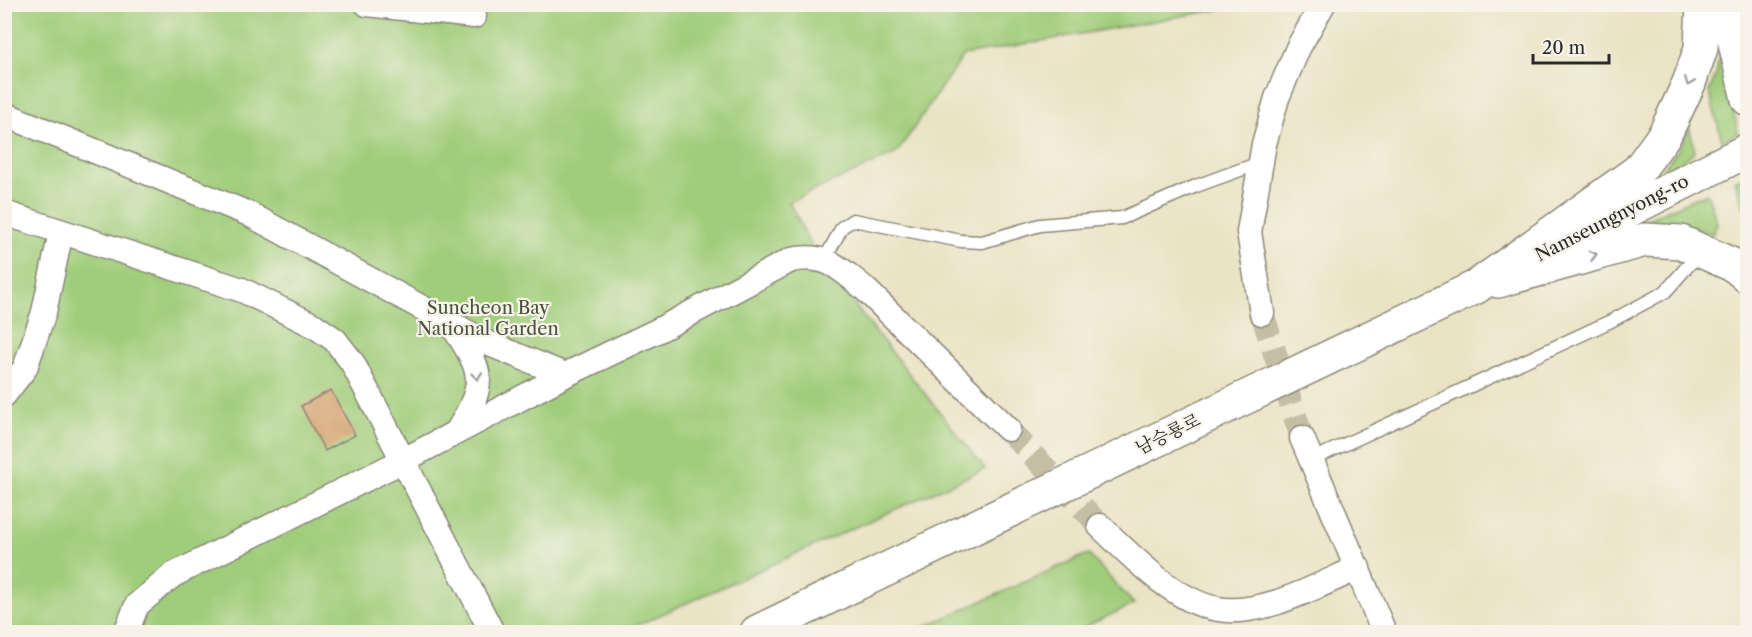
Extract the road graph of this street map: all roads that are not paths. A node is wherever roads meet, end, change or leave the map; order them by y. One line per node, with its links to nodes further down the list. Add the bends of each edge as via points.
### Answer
1 (367, 4): 5 (street)
2 (1323, 4): 9 (street, via 1298,48 1277,98)
3 (1703, 4): 15 (main road, one-way to 15, via 1701,48 1689,83 1665,134 1638,171)
4 (1726, 4): 6 (main road)
5 (474, 16)
6 (1748, 99)
7 (4, 114): 17 (street, via 249,214)
8 (1748, 150): 15 (main road, Namseungnyong-ro)
9 (1262, 162): 13 (lane, via 1122,218 1040,225 982,242 853,219 842,227); 16 (street, via 1249,232)
10 (4, 213): 11 (street)
11 (61, 231): 19 (street, via 44,312 24,368); 23 (street, via 242,290 291,312 334,340 352,362)
12 (1702, 250): 14 (main road); 15 (main road, one-way to 12, via 1645,240 1681,242); 22 (lane, via 1665,292 1611,321)
13 (825, 259): 18 (street, via 791,260); 20 (street, via 864,288)
14 (1748, 277)
15 (1476, 287): 28 (main road, 남승룡로, bridge)
16 (1262, 313)
17 (452, 325): 18 (street); 21 (street, one-way to 21, via 471,354 480,384)
18 (565, 375): 21 (street)
19 (4, 395)
20 (1008, 429)
21 (457, 432): 23 (street)
22 (1307, 449): 25 (street)
23 (404, 460): 26 (street, via 172,574 137,605); 27 (street)
24 (1100, 526): 25 (street, via 1148,572 1218,609 1243,610 1284,600)
25 (1358, 568): 29 (street)
26 (126, 633)
27 (492, 633)
28 (757, 633)
29 (1384, 633)

